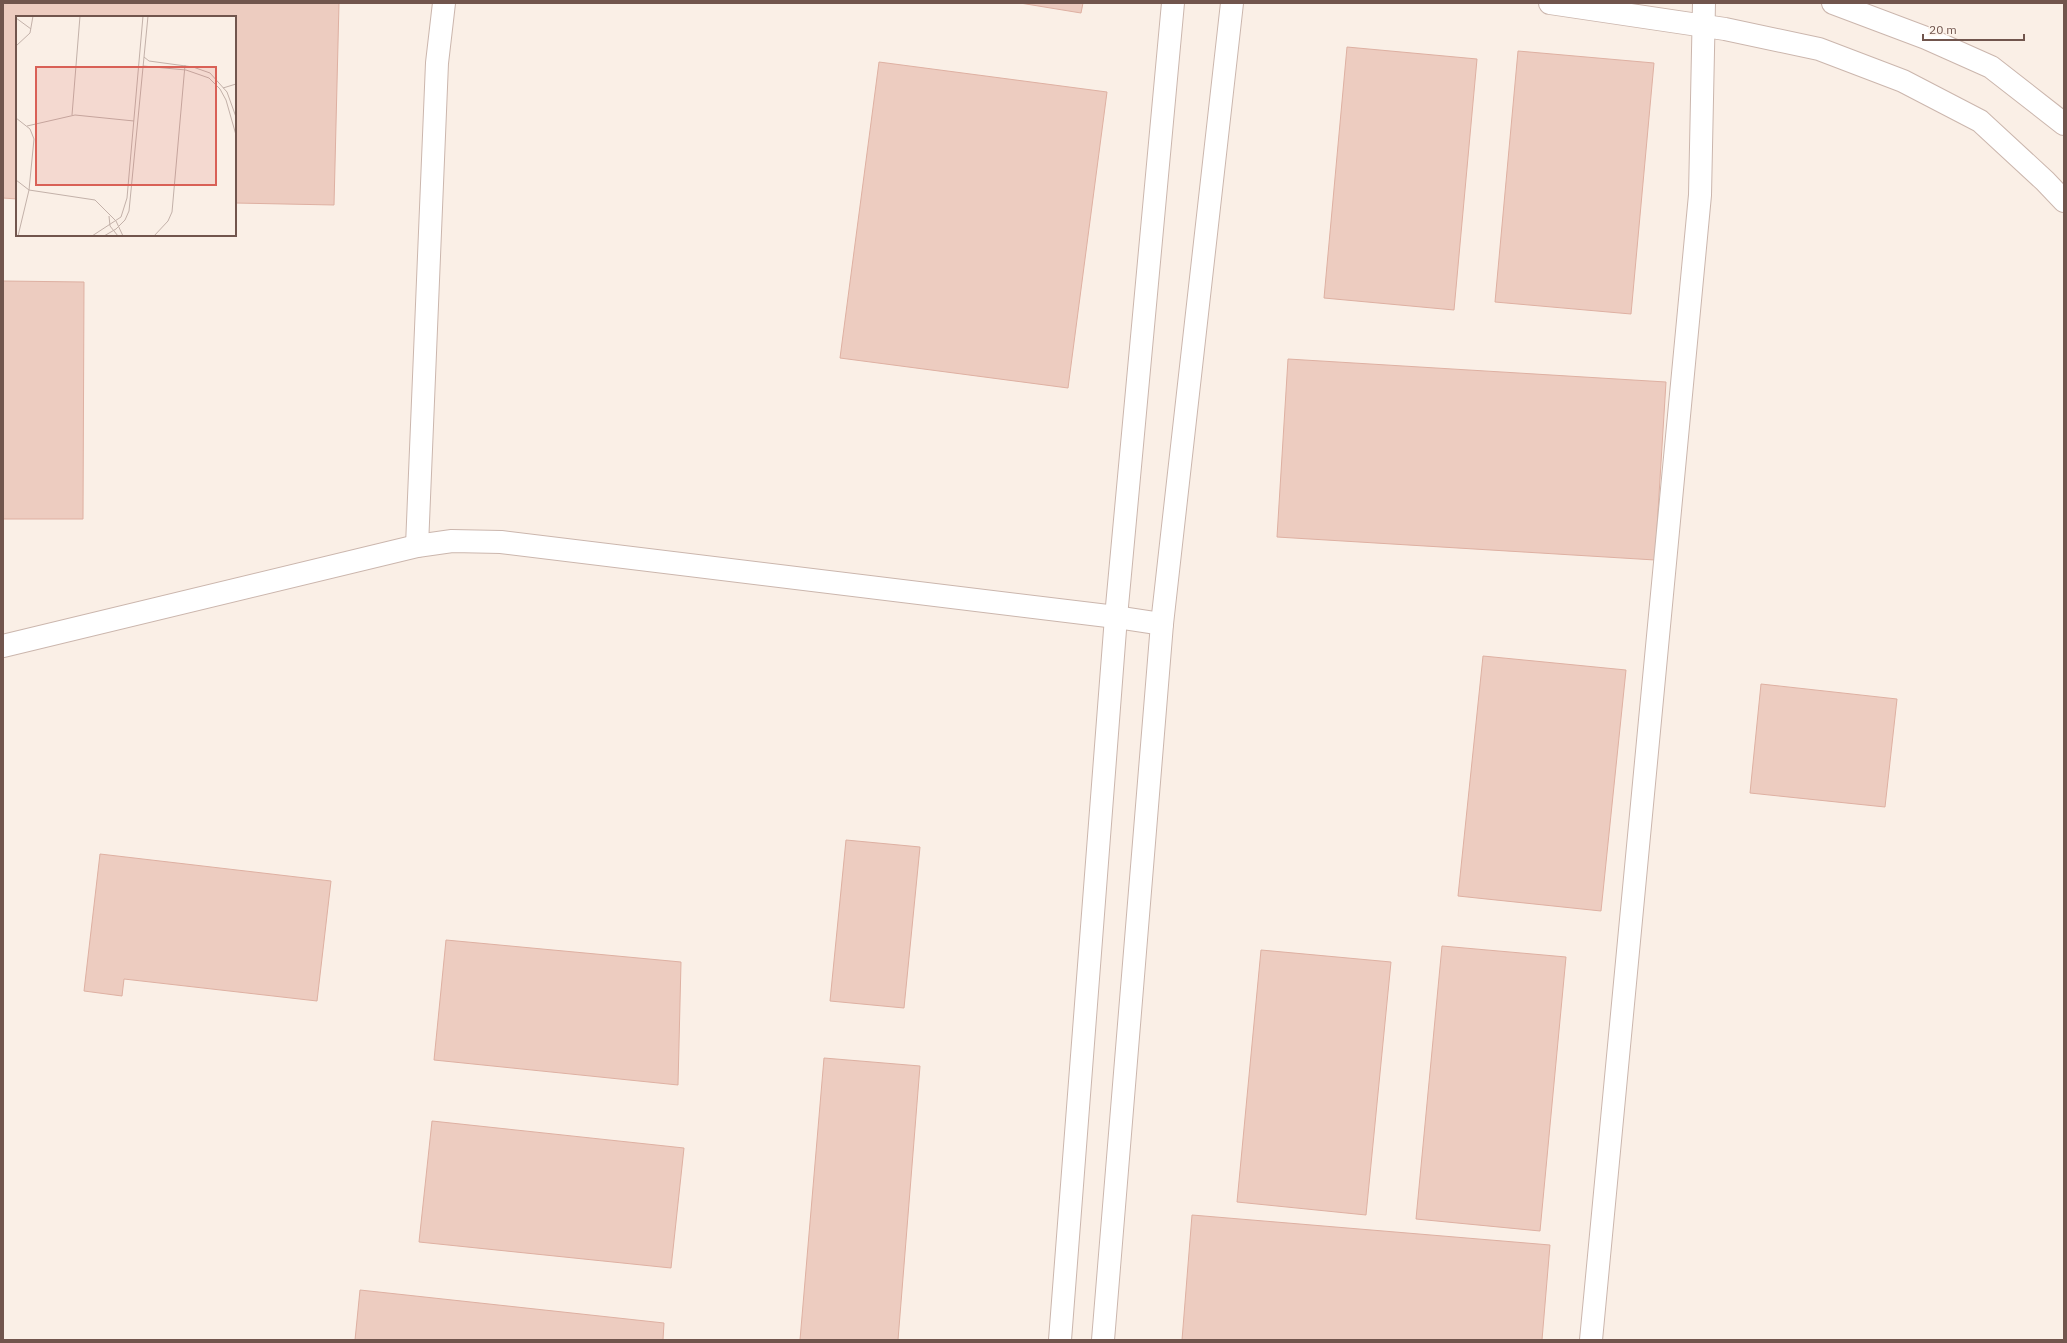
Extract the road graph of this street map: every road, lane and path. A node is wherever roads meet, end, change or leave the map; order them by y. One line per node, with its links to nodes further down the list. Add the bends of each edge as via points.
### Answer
1 (444, 3): 10 (lane, via 437,63)
2 (1173, 3): 11 (lane)
3 (1232, 3): 12 (lane)
4 (1550, 3): 7 (lane)
5 (1704, 3): 7 (lane)
6 (1833, 3): 8 (lane, via 1926,38 1991,67)
7 (1703, 26): 9 (lane, via 1819,49 1903,81 1980,121); 16 (lane, via 1700,195)
8 (2064, 124)
9 (2064, 201)
10 (417, 546): 11 (lane, via 452,541 501,542); 13 (lane)
11 (1116, 617): 12 (lane); 14 (lane)
12 (1162, 624): 15 (lane)
13 (3, 646)
14 (1060, 1340)
15 (1103, 1340)
16 (1591, 1340)

